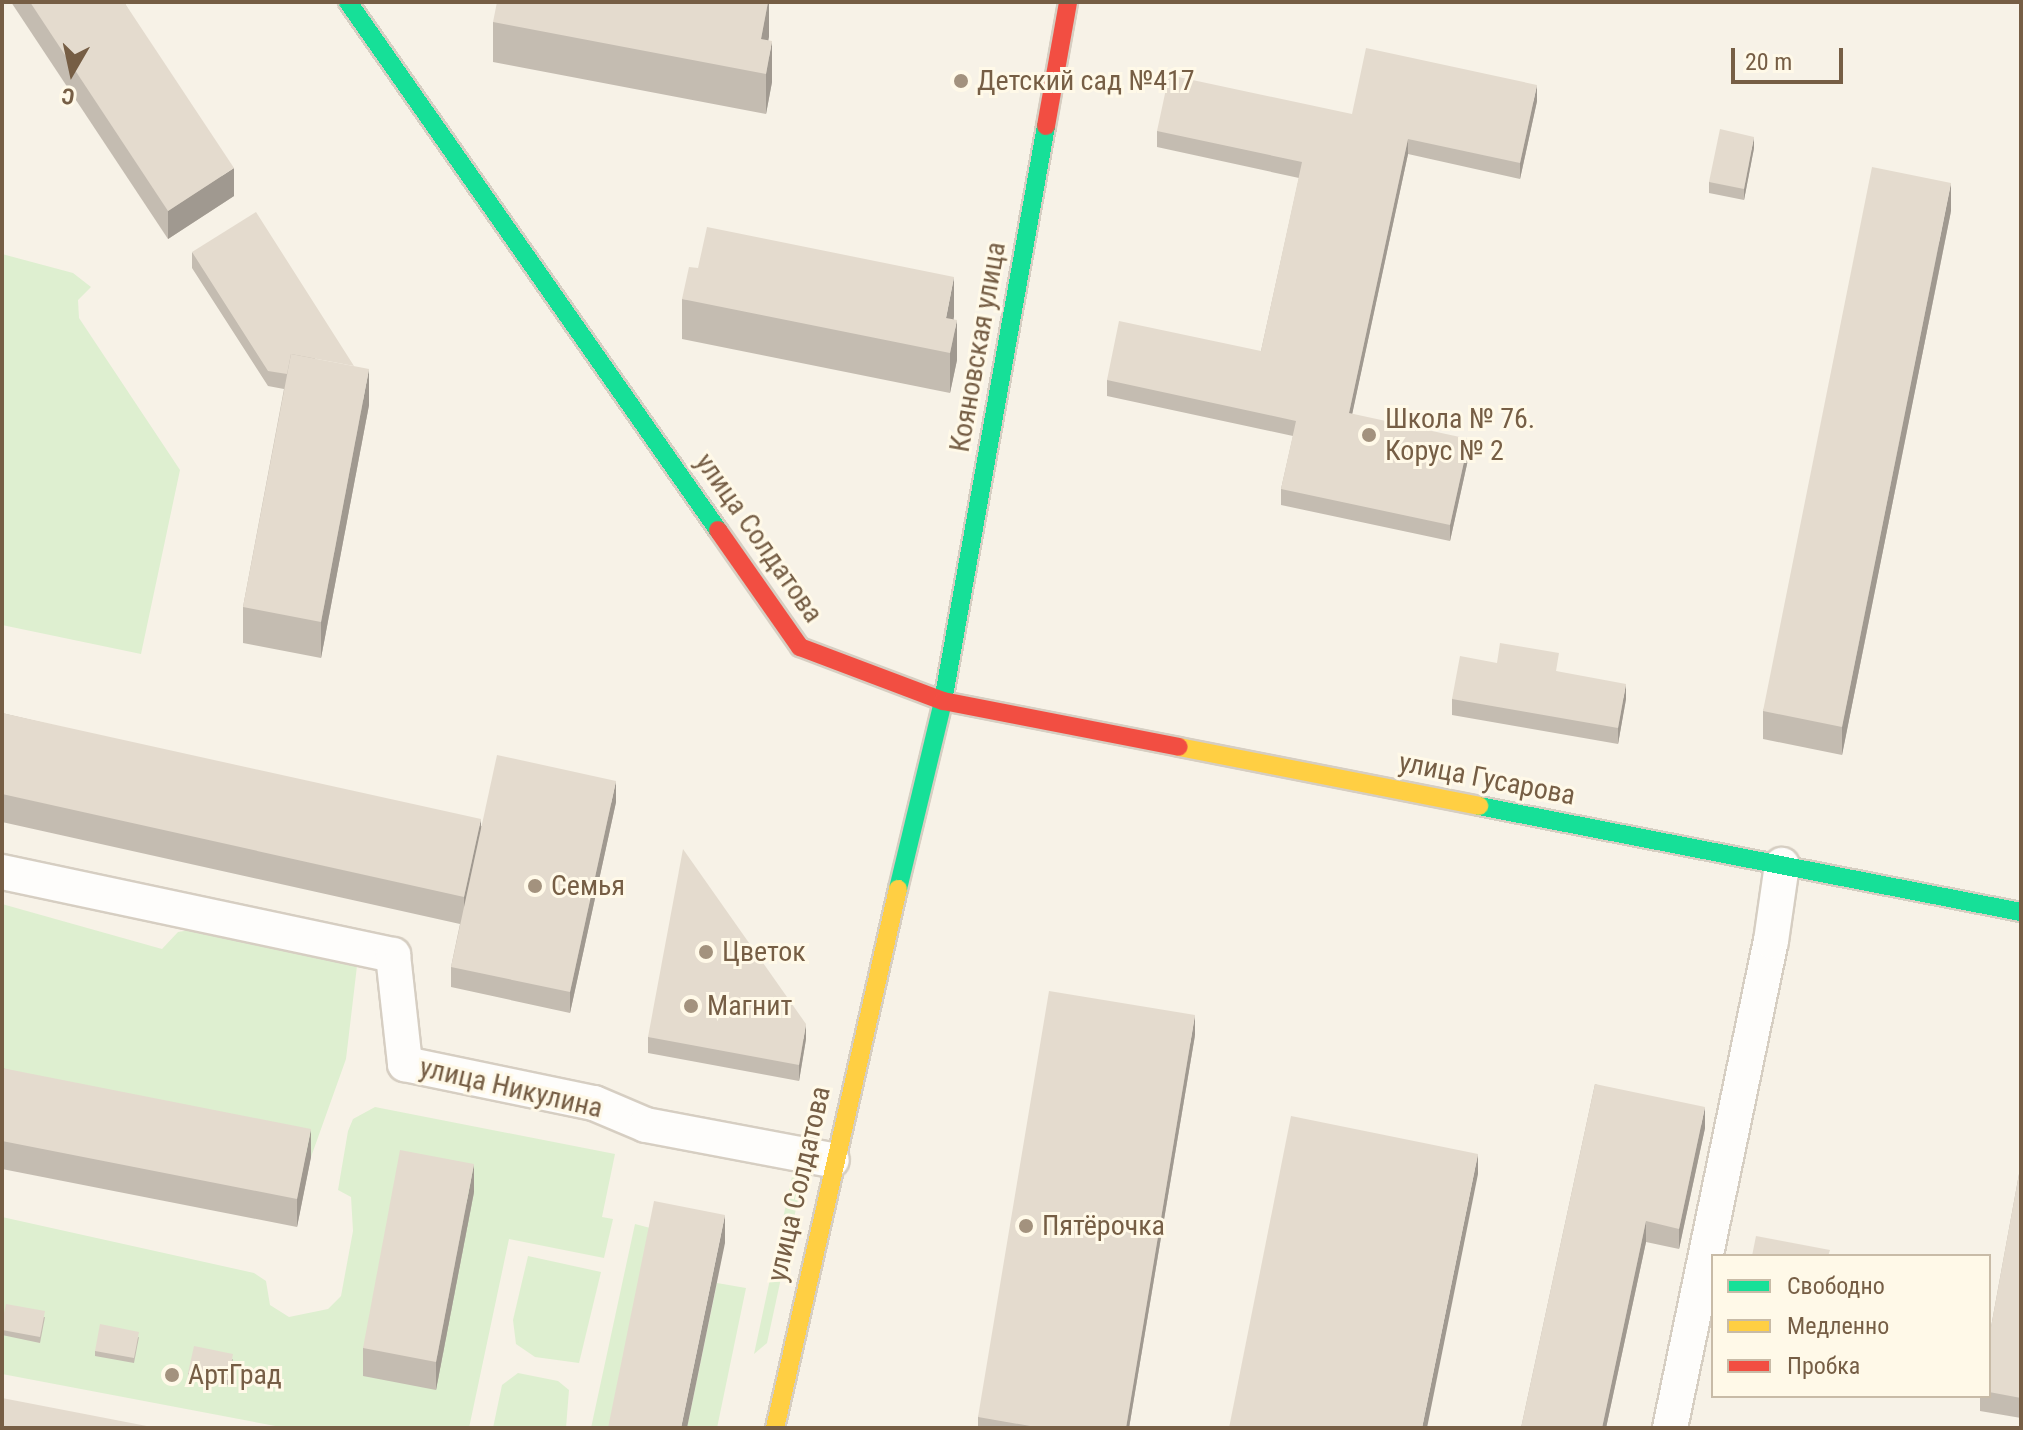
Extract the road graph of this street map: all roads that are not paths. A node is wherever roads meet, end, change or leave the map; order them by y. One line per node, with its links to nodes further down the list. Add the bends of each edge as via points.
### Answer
1 (348, 2): 3 (street, улица Солдатова, via 800,647)
2 (1068, 2): 3 (street, Кояновская улица)
3 (943, 701): 4 (street, улица Гусарова); 7 (street, улица Солдатова)
4 (1782, 865): 6 (street, улица Гусарова); 9 (street, via 1771,941)
5 (2, 872): 7 (street, улица Никулина, via 393,955 405,1064 594,1103 646,1125)
6 (2021, 912)
7 (832, 1160): 8 (street, улица Солдатова)
8 (775, 1428)
9 (1670, 1428)

